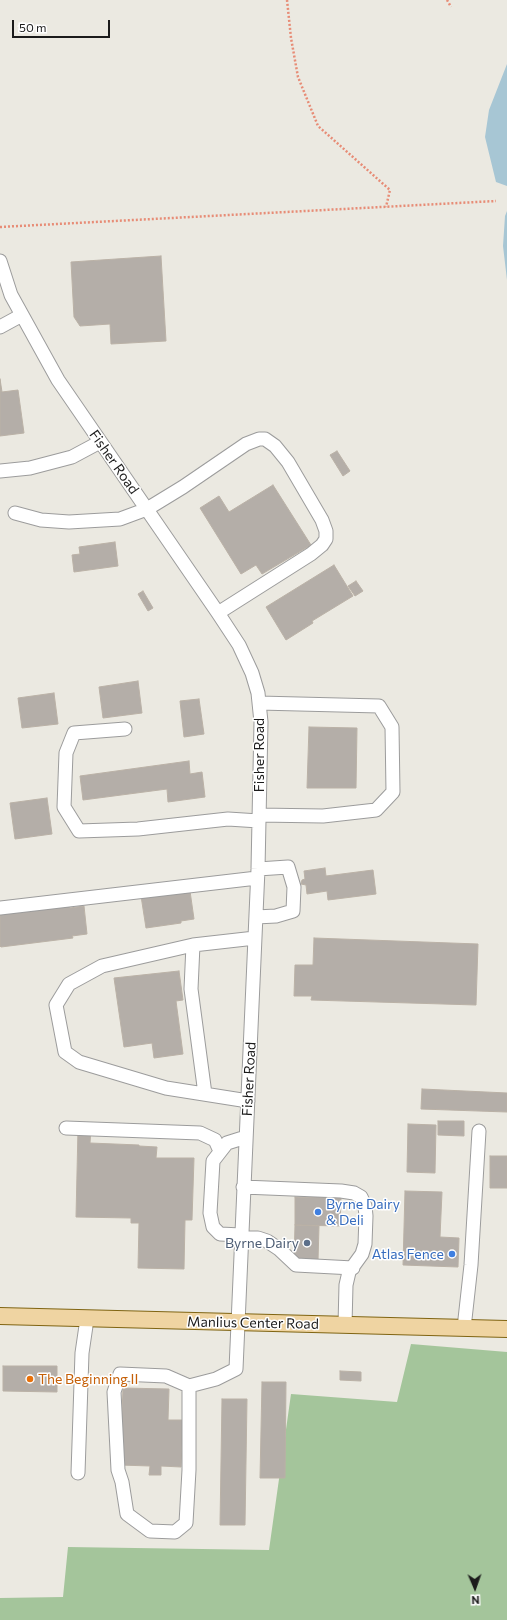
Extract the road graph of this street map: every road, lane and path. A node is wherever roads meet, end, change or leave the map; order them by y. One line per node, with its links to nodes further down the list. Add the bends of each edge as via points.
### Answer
1 (288, 0): 5 (path, via 298,77 318,126 390,190)
2 (447, 0): 3 (path)
3 (450, 7)
4 (496, 201): 5 (path)
5 (386, 207): 6 (path)
6 (0, 227)
7 (0, 261): 8 (street, Fisher Road, via 11,295)
8 (22, 315): 9 (street); 10 (street, Fisher Road, via 58,380)
9 (0, 327)
10 (100, 442): 11 (street, via 72,457 30,468); 12 (street, Fisher Road)
11 (0, 471)
12 (147, 508): 13 (street, via 120,519 69,522 41,520); 14 (street, Fisher Road); 14 (street, via 253,440 265,439 275,446 288,462 322,520 326,539 311,554)
13 (15, 513)
14 (218, 613): 15 (street, Fisher Road, via 239,645 252,673)
15 (259, 703): 17 (street, Fisher Road); 17 (street, via 379,706 392,727 392,792 376,810 323,816)
16 (125, 729): 17 (street, via 74,733 66,754 64,807 79,831 138,829)
17 (259, 818): 18 (street, Fisher Road)
18 (258, 874): 19 (street); 20 (street, Fisher Road); 20 (street, via 288,867 294,886 294,899 293,911 276,916)
19 (0, 908)
20 (256, 917): 21 (street, Fisher Road)
21 (255, 938): 22 (street); 24 (street, Fisher Road)
22 (192, 945): 23 (street, via 192,989); 23 (street, via 102,966 69,984 56,1005 65,1052 79,1062 166,1088)
23 (205, 1094): 24 (street)
24 (248, 1101): 27 (street, Fisher Road)
25 (66, 1128): 28 (street, via 200,1133 215,1140)
26 (479, 1131): 36 (street, via 471,1265)
27 (246, 1137): 28 (street, via 227,1143); 29 (street, Fisher Road)
28 (220, 1151): 30 (street, via 213,1161 210,1213 213,1227 220,1234)
29 (243, 1187): 30 (street, Fisher Road); 31 (street, via 341,1191 361,1197 366,1216 365,1244)
30 (241, 1236): 31 (street, via 267,1241 296,1265); 34 (street, Fisher Road)
31 (353, 1268): 35 (street, via 349,1272 346,1285)
32 (0, 1316): 33 (main road, Manlius Center Road)
33 (87, 1318): 34 (main road, Manlius Center Road); 39 (street, via 82,1353)
34 (238, 1323): 35 (main road, Manlius Center Road); 38 (street, Fisher Road, via 236,1369 216,1379)
35 (346, 1325): 36 (main road, Manlius Center Road)
36 (464, 1328): 37 (main road, Manlius Center Road)
37 (507, 1329)
38 (190, 1386): 38 (street, via 186,1523 175,1532 150,1531 127,1514 118,1470 114,1392 120,1374 166,1376)
39 (78, 1473)

